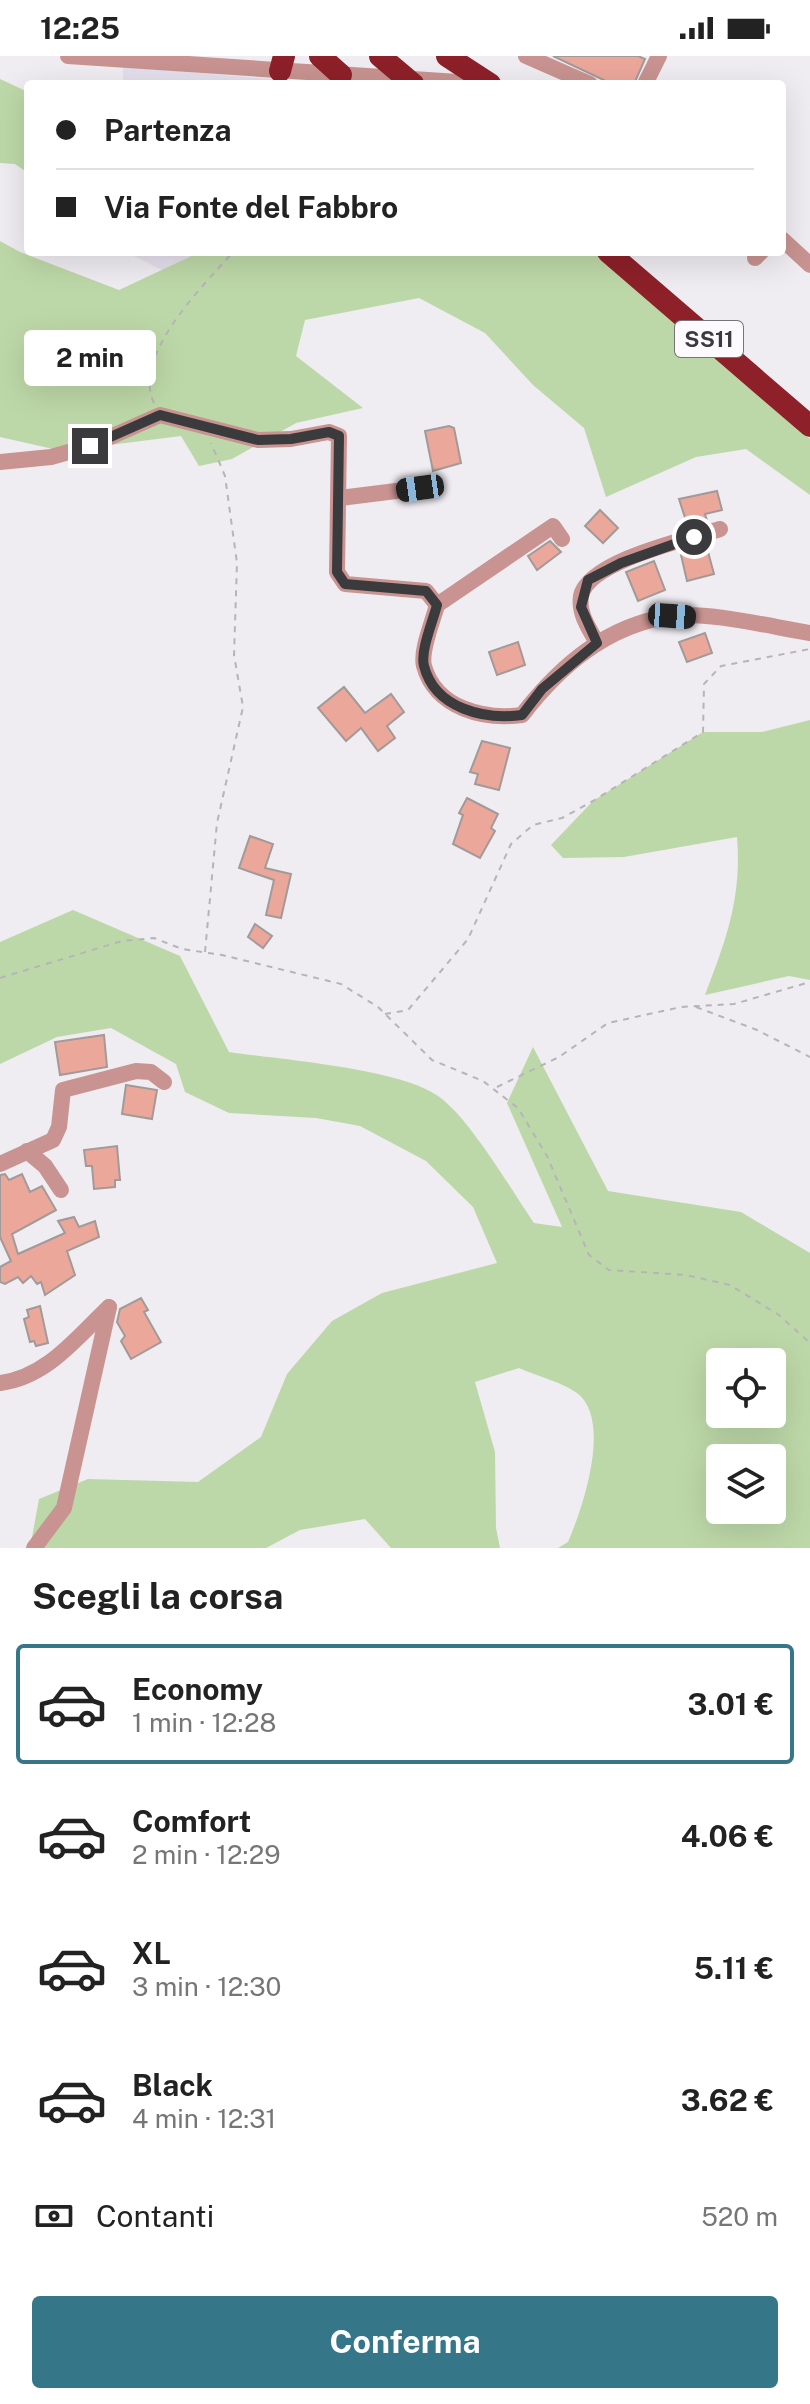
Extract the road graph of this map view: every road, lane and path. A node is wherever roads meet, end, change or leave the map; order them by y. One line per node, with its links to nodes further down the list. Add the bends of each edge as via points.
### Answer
1 (68, 56): 7 (street)
2 (320, 56): 8 (highway)
3 (380, 56): 9 (highway, bridge)
4 (447, 56): 11 (highway)
5 (526, 56): 12 (street)
6 (659, 56): 13 (street)
7 (282, 64): 8 (street)
8 (341, 75): 10 (street)
9 (408, 80)
10 (423, 80)
11 (483, 80)
12 (581, 80)
13 (647, 80)
14 (786, 243): 17 (street)
15 (230, 256): 18 (path, via 177,318 153,356 149,393)
16 (613, 256): 20 (highway, SS11)
17 (810, 265)
18 (160, 415): 19 (street); 21 (street, via 90,446 51,457)
19 (203, 425): 23 (street, via 258,440 329,432 339,436); 30 (path, via 225,476 237,563 234,655 243,707 217,823)
20 (810, 426)
21 (0, 462)
22 (420, 488): 23 (street)
23 (340, 498): 26 (street, via 337,572 345,584 426,591)
24 (720, 529): 28 (street, via 644,553 588,580 581,607)
25 (562, 539): 26 (street, via 553,526)
26 (437, 605): 28 (street, via 423,664 434,687 466,712 495,718 522,715 542,689)
27 (810, 633): 28 (street, via 672,616)
28 (597, 643)
29 (810, 649): 34 (path, via 721,666 704,684 703,732 562,818 533,825 511,844 468,939 408,1010)
30 (205, 954): 31 (path, via 154,938 122,941); 34 (path, via 341,984)
31 (0, 978)
32 (810, 982): 33 (path, via 765,997)
33 (695, 1006): 35 (path); 37 (path, via 608,1023 559,1057)
34 (384, 1014): 37 (path, via 432,1060)
35 (810, 1057)
36 (164, 1082): 38 (street, via 151,1072 136,1071 63,1090 53,1140)
37 (496, 1088): 41 (path, via 518,1108 547,1156 589,1255 609,1270 686,1275 730,1285 779,1315)
38 (27, 1151): 39 (street); 40 (street)
39 (0, 1164)
40 (61, 1190)
41 (810, 1343)
42 (0, 1383): 43 (street, via 45,1368 109,1307 64,1508)
43 (34, 1548)

